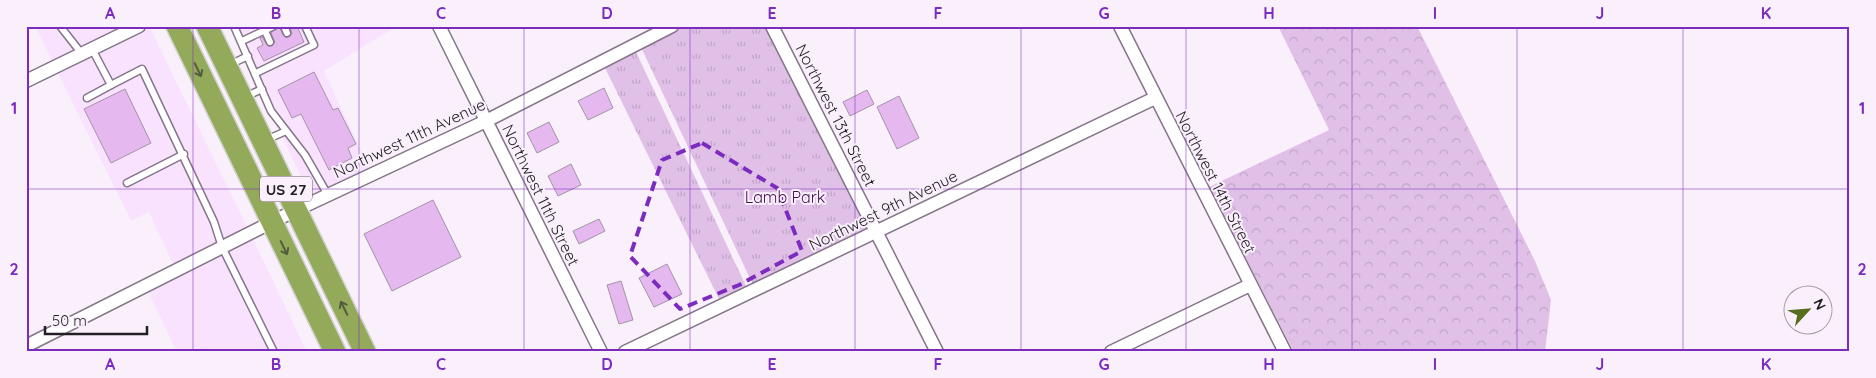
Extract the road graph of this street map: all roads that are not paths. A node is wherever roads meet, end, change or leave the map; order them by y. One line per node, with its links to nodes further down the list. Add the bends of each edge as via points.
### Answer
1 (60, 26): 17 (lane)
2 (177, 26): 34 (highway, US 27, one-way to 34)
3 (207, 26): 19 (highway, US 27)
4 (234, 26): 15 (lane)
5 (274, 26): 13 (lane)
6 (284, 26): 14 (lane)
7 (305, 26): 20 (lane, via 314,45 278,58)
8 (439, 26): 27 (street, Northwest 11th Street)
9 (672, 26): 27 (street, Northwest 11th Avenue)
10 (772, 26): 35 (street, Northwest 13th Street)
11 (1120, 26): 25 (street, Northwest 14th Street)
12 (134, 27): 17 (street)
13 (265, 30): 15 (lane); 16 (lane)
14 (288, 33)
15 (242, 41): 18 (lane)
16 (270, 42)
17 (87, 52): 21 (street); 22 (lane)
18 (248, 56): 19 (lane); 20 (lane)
19 (226, 66): 26 (highway, US 27)
20 (256, 73): 23 (lane)
21 (26, 81)
22 (111, 85): 24 (lane); 30 (lane, via 142,69)
23 (262, 89): 26 (lane); 28 (lane, via 271,111)
24 (86, 98)
25 (1155, 98): 35 (street, Northwest 9th Avenue); 37 (street, Northwest 14th Street)
26 (242, 99): 29 (highway, US 27)
27 (486, 121): 32 (street, Northwest 11th Avenue); 42 (street, Northwest 11th Street)
28 (286, 131): 29 (lane); 32 (lane, via 305,155)
29 (263, 142): 33 (highway, US 27)
30 (184, 154): 31 (lane); 36 (lane)
31 (127, 183)
32 (328, 195): 33 (street, Northwest 11th Avenue)
33 (296, 210): 34 (street, Northwest 11th Avenue); 41 (highway, US 27, one-way to 33)
34 (271, 222): 36 (street, Northwest 11th Avenue); 40 (highway, US 27, one-way to 40)
35 (876, 230): 43 (street, Northwest 9th Avenue); 44 (street, Northwest 13th Street)
36 (222, 247): 38 (street, Northwest 11th Avenue); 39 (lane)
37 (1250, 285): 45 (street); 46 (street, Northwest 14th Street)
38 (26, 346)
39 (274, 352)
40 (335, 352)
41 (365, 352)
42 (601, 352)
43 (625, 352)
44 (937, 352)
45 (1111, 352)
46 (1285, 352)

